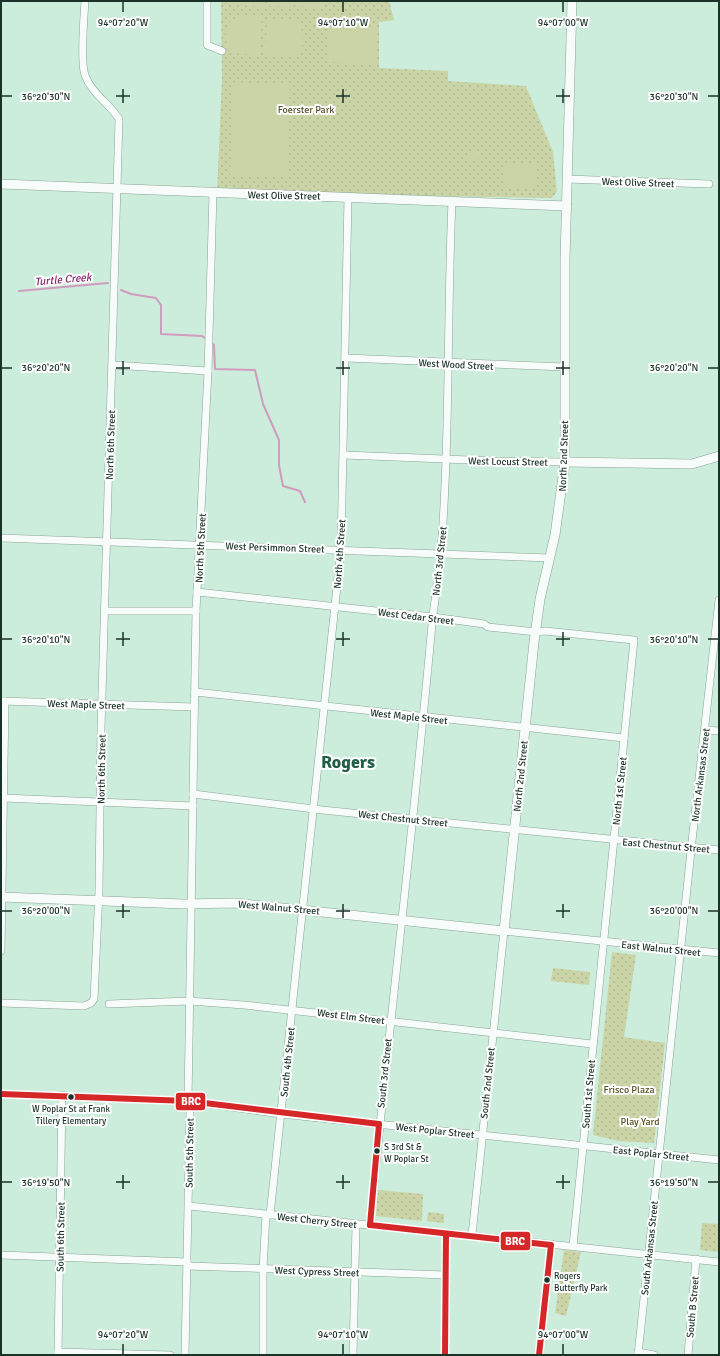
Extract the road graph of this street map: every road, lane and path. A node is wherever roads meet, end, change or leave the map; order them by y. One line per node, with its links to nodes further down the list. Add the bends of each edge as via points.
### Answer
1 (85, 1): 8 (street, North 6th Street, via 85,75 92,88 119,119)
2 (207, 1): 4 (street, via 207,45)
3 (572, 1): 5 (main road, North 2nd Street)
4 (222, 51)
5 (567, 179): 7 (street, West Olive Street); 12 (main road, North 2nd Street)
6 (1, 184): 8 (main road, West Olive Street)
7 (709, 184)
8 (117, 188): 9 (main road, West Olive Street); 15 (street, North 6th Street)
9 (213, 193): 10 (main road, West Olive Street); 17 (street, North 5th Street)
10 (348, 197): 11 (main road, West Olive Street); 13 (street, North 4th Street)
11 (452, 201): 12 (main road, West Olive Street); 14 (street, North 3rd Street)
12 (567, 206): 16 (main road, North 2nd Street)
13 (346, 358): 14 (street, West Wood Street); 18 (street, North 4th Street)
14 (447, 364): 16 (street, West Wood Street); 20 (street, North 3rd Street)
15 (113, 365): 17 (street); 23 (street, North 6th Street)
16 (565, 367): 21 (main road, North 2nd Street)
17 (208, 371): 24 (street, North 5th Street)
18 (344, 455): 20 (street, West Locust Street); 25 (street, North 4th Street)
19 (719, 456): 21 (main road, West Locust Street, via 696,464)
20 (446, 459): 21 (street, West Locust Street); 26 (street, North 3rd Street)
21 (565, 462): 27 (main road, North 2nd Street)
22 (1, 538): 23 (street, West Persimmon Street)
23 (107, 543): 24 (street, West Persimmon Street); 31 (street, North 6th Street)
24 (200, 545): 25 (street, West Persimmon Street); 28 (street, North 5th Street)
25 (341, 549): 26 (street, West Persimmon Street); 30 (street, North 4th Street)
26 (441, 554): 27 (street, West Persimmon Street); 33 (street, North 3rd Street)
27 (550, 558): 34 (main road, North 2nd Street, via 540,599)
28 (197, 592): 30 (street, West Cedar Street); 32 (street, North 5th Street)
29 (719, 600): 43 (street, North Arkansas Street)
30 (335, 607): 33 (street, West Cedar Street); 40 (street, North 4th Street)
31 (106, 611): 32 (street); 38 (street, North 6th Street)
32 (196, 611): 36 (street, North 5th Street)
33 (433, 617): 34 (street, West Cedar Street); 41 (street, North 3rd Street)
34 (536, 632): 35 (street, West Cedar Street); 42 (main road, North 2nd Street)
35 (634, 640): 45 (street, North 1st Street)
36 (195, 692): 39 (street, North 5th Street); 40 (street, West Maple Street)
37 (3, 701): 38 (street, West Maple Street); 47 (street)
38 (103, 704): 39 (street, West Maple Street); 48 (street, North 6th Street)
39 (194, 707): 46 (street, North 5th Street)
40 (324, 707): 41 (street, West Maple Street); 50 (street, North 4th Street)
41 (424, 717): 42 (street, West Maple Street); 51 (street, North 3rd Street)
42 (526, 727): 45 (street, West Maple Street); 52 (main road, North 2nd Street)
43 (705, 730): 44 (street); 54 (street, North Arkansas Street)
44 (719, 731)
45 (624, 738): 53 (street, North 1st Street)
46 (193, 794): 49 (street, North 5th Street); 50 (street, West Chestnut Street)
47 (4, 798): 48 (street); 56 (street)
48 (100, 802): 49 (street); 57 (street, North 6th Street)
49 (193, 806): 58 (street, North 5th Street)
50 (314, 809): 51 (street, West Chestnut Street); 59 (street, North 4th Street)
51 (413, 819): 52 (street, West Chestnut Street); 60 (street, North 3rd Street)
52 (514, 829): 53 (street, West Chestnut Street); 61 (main road, North 2nd Street)
53 (613, 840): 54 (street, East Chestnut Street); 62 (street, North 1st Street)
54 (691, 846): 55 (street, East Chestnut Street); 63 (street, North Arkansas Street)
55 (719, 850)
56 (2, 897): 57 (main road, West Walnut Street); 64 (street)
57 (98, 901): 58 (main road, West Walnut Street); 67 (street, via 94,999 91,1003 84,1006)
58 (192, 904): 59 (main road, West Walnut Street, via 234,903); 66 (street, South 5th Street)
59 (304, 909): 60 (main road, West Walnut Street); 69 (street, South 4th Street)
60 (400, 920): 61 (main road, West Walnut Street); 70 (street, South 3rd Street)
61 (504, 931): 62 (street, West Walnut Street); 71 (street, South 2nd Street)
62 (604, 942): 63 (street, East Walnut Street); 72 (street, South 1st Street)
63 (680, 949): 65 (street, East Walnut Street); 80 (street, South Arkansas Street)
64 (1, 951)
65 (719, 953)
66 (189, 1001): 68 (street, West Elm Street); 69 (street, West Elm Street); 75 (street, South 5th Street)
67 (1, 1003)
68 (109, 1004)
69 (292, 1009): 70 (street, West Elm Street); 76 (street, South 4th Street)
70 (390, 1020): 71 (street, West Elm Street); 77 (street, South 3rd Street)
71 (493, 1032): 72 (street, West Elm Street); 78 (street, South 2nd Street)
72 (592, 1044): 79 (street, South 1st Street)
73 (1, 1094): 74 (street, West Poplar Street)
74 (62, 1095): 75 (street, West Poplar Street); 92 (street, South 6th Street)
75 (188, 1101): 76 (street, West Poplar Street); 82 (street, South 5th Street)
76 (281, 1114): 77 (street, West Poplar Street); 83 (street, South 4th Street)
77 (379, 1124): 78 (street, West Poplar Street); 85 (street, South 3rd Street)
78 (481, 1135): 79 (street, West Poplar Street); 87 (street, South 2nd Street)
79 (583, 1146): 80 (street, East Poplar Street); 89 (street, South 1st Street)
80 (658, 1154): 81 (street, East Poplar Street); 90 (street, South Arkansas Street)
81 (719, 1160)
82 (189, 1206): 83 (street, West Cherry Street); 95 (street, South 5th Street)
83 (268, 1215): 84 (street, West Cherry Street); 96 (street, South 4th Street)
84 (356, 1225): 85 (street, West Cherry Street); 97 (street)
85 (370, 1225): 86 (street, West Cherry Street)
86 (446, 1234): 87 (street, West Cherry Street); 98 (street)
87 (472, 1235): 88 (street, West Cherry Street)
88 (551, 1245): 89 (street, West Cherry Street); 106 (street)
89 (573, 1246): 90 (street, West Cherry Street)
90 (648, 1254): 93 (street, West Cherry Street); 100 (street, South Arkansas Street)
91 (1, 1255): 92 (street, West Cypress Street)
92 (60, 1258): 95 (street, West Cypress Street); 99 (street, South 6th Street)
93 (696, 1259): 94 (street, West Cherry Street); 108 (street, South B Street)
94 (719, 1262)
95 (187, 1264): 96 (street, West Cypress Street); 102 (street, South 5th Street)
96 (263, 1269): 97 (street, West Cypress Street); 103 (street, South 4th Street)
97 (354, 1272): 98 (street, West Cypress Street); 104 (street)
98 (446, 1275): 105 (street)
99 (58, 1353): 101 (street)
100 (638, 1353): 107 (street)
101 (170, 1355)
102 (185, 1355)
103 (263, 1355)
104 (353, 1355)
105 (445, 1355)
106 (539, 1355)
107 (654, 1355)
108 (688, 1355)

